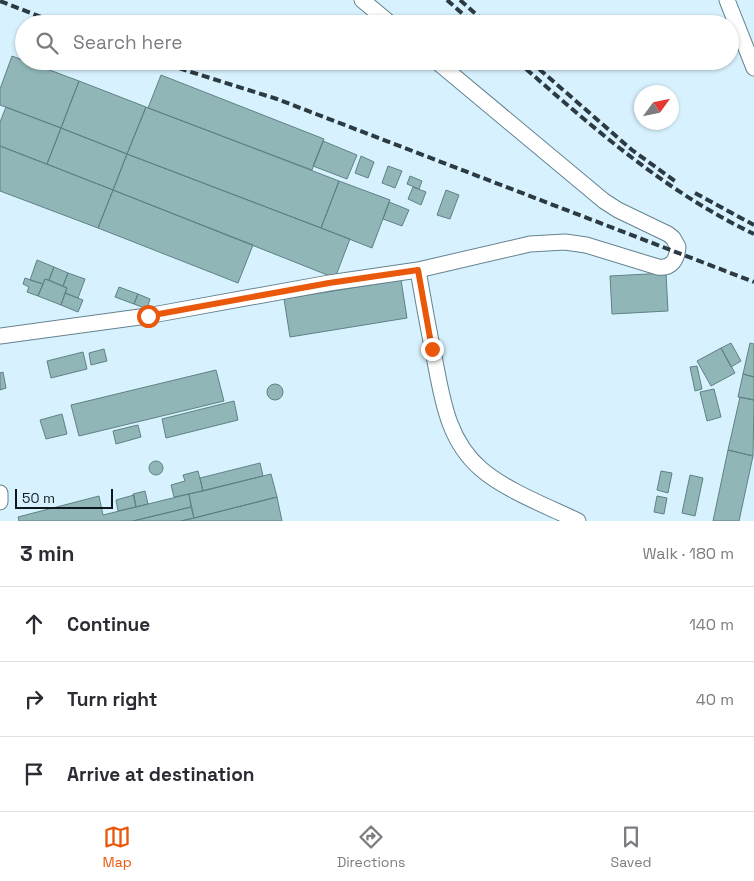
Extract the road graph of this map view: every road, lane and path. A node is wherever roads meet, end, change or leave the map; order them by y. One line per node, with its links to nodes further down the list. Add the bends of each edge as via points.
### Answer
1 (362, 0): 3 (street)
2 (726, 0): 4 (street)
3 (380, 15)
4 (732, 15)
5 (739, 32): 6 (street)
6 (754, 68)
7 (447, 70): 8 (street, via 604,201 668,234 678,247 675,260 663,268 565,242 530,244)
8 (418, 270): 9 (street, via 148,316); 12 (street, via 445,411 463,450 495,480)
9 (0, 336)
10 (0, 493): 11 (street)
11 (0, 502)
12 (578, 521)

